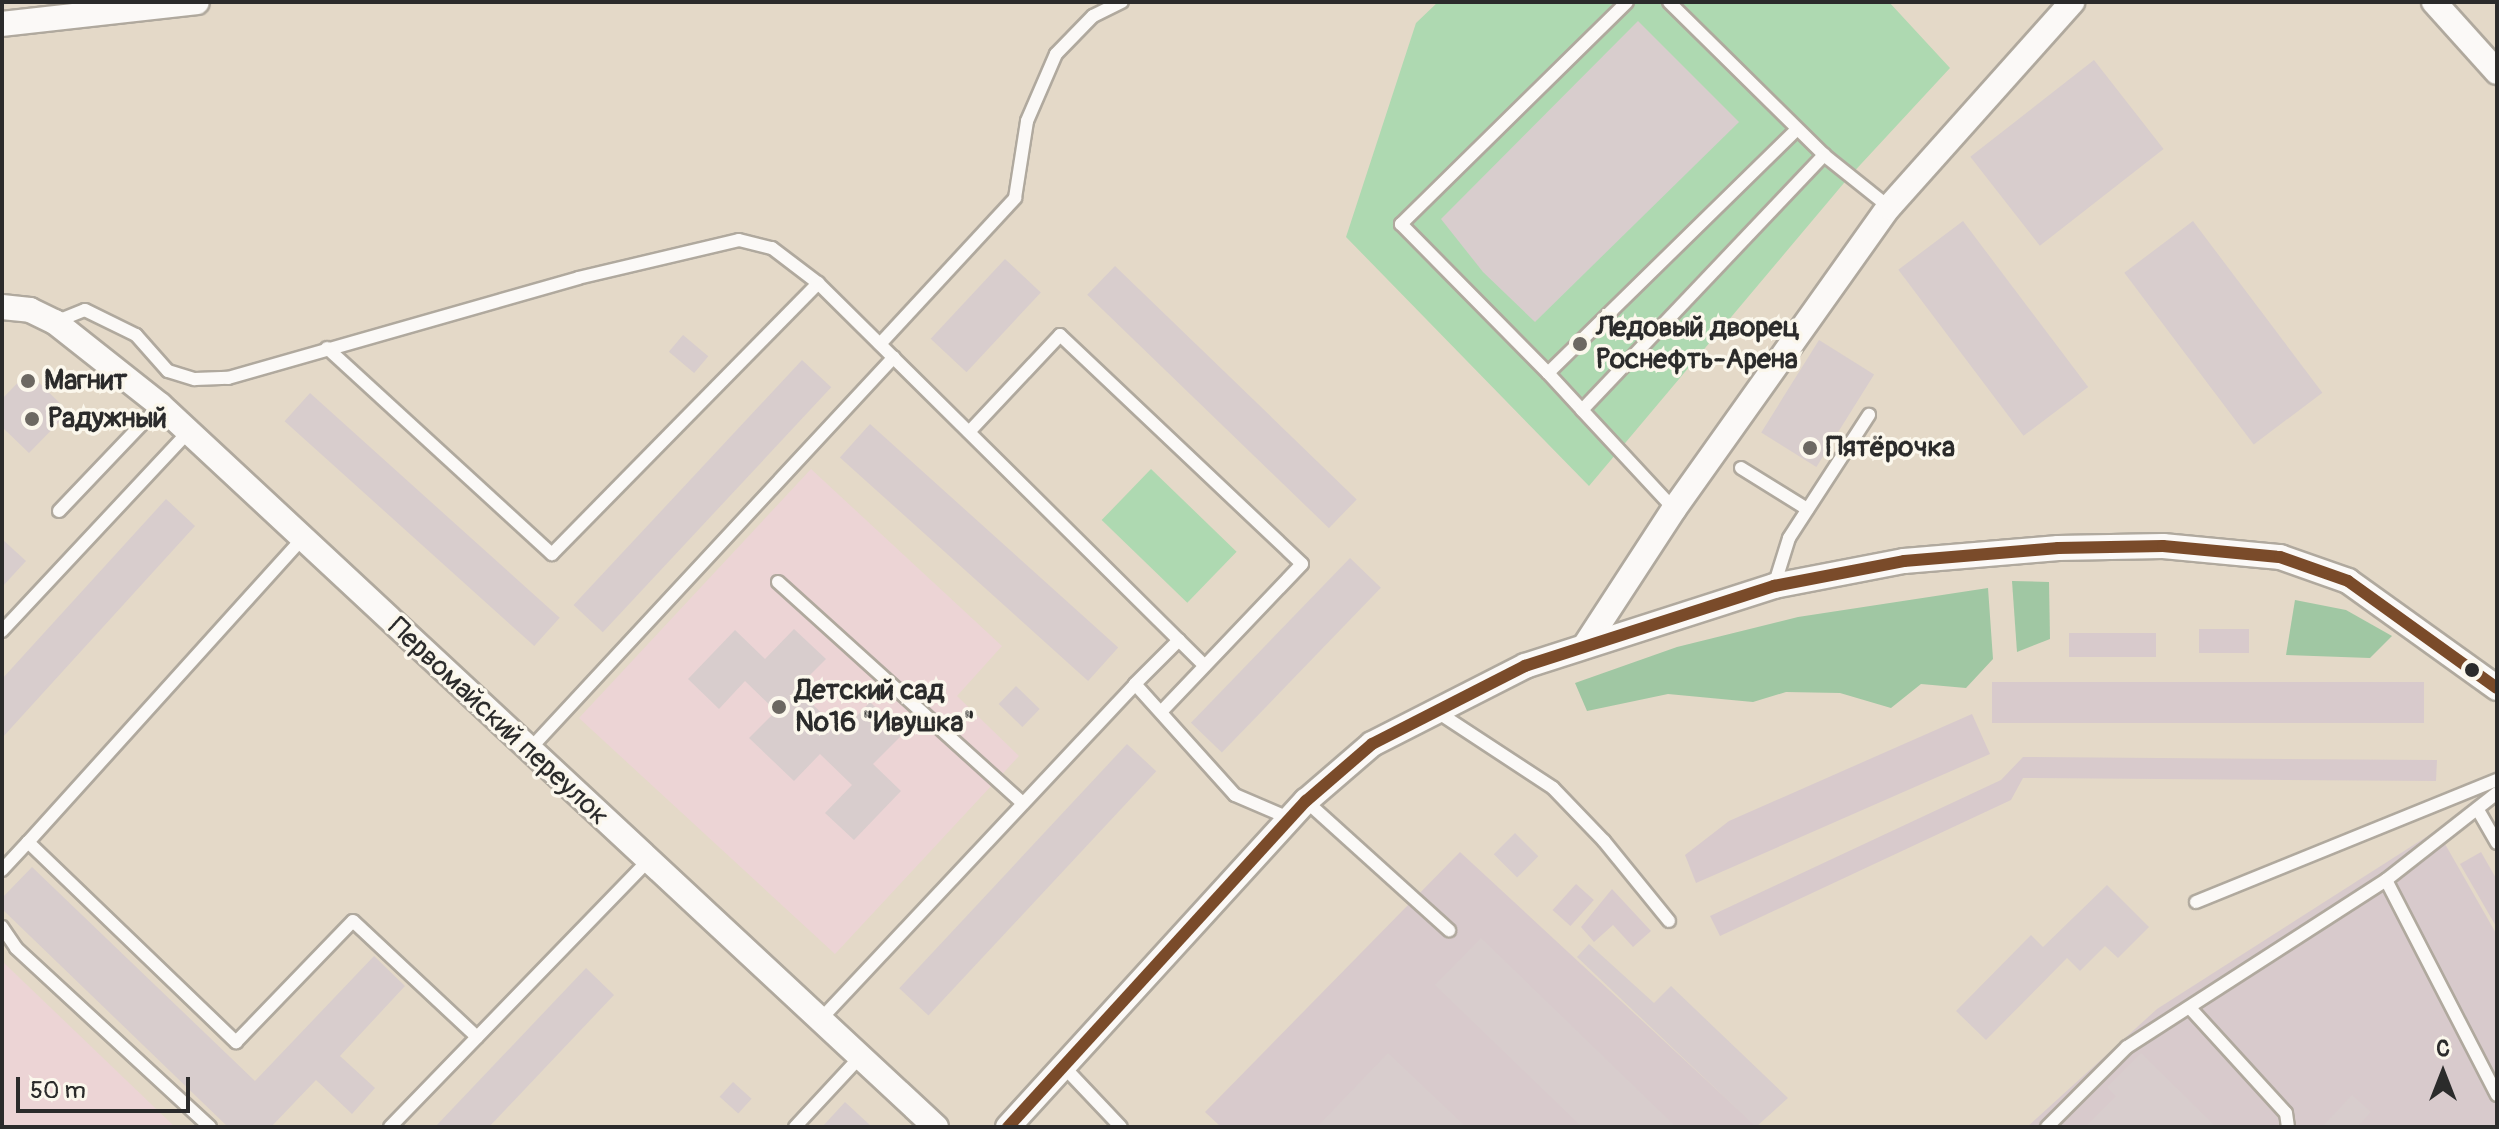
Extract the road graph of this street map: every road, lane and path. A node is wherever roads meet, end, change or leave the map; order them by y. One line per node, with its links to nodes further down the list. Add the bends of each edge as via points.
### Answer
1 (197, 2): 7 (street)
2 (1122, 2): 15 (lane, via 1093,16 1056,54 1027,121 1015,198)
3 (1627, 2): 18 (lane, via 1401,224)
4 (1669, 2): 9 (lane)
5 (2072, 2): 11 (street)
6 (2434, 2): 8 (street)
7 (2, 24)
8 (2497, 72)
9 (1796, 130): 10 (lane); 18 (lane)
10 (1824, 155): 11 (lane); 20 (lane)
11 (1889, 207): 25 (street)
12 (818, 283): 15 (lane); 16 (lane, via 772,248 739,240 685,249); 16 (lane, via 552,554)
13 (2, 307): 14 (street, Первомайский переулок, via 30,310)
14 (55, 322): 16 (lane, via 85,310 136,335 168,371 195,379 228,378); 19 (street, Первомайский переулок)
15 (880, 344): 17 (lane)
16 (327, 348)
17 (894, 357): 23 (lane); 39 (lane)
18 (1548, 373): 20 (lane)
19 (160, 405): 22 (street, Первомайский переулок); 27 (lane)
20 (1582, 410): 25 (lane)
21 (1869, 415): 26 (lane)
22 (188, 432): 28 (street, Первомайский переулок); 31 (lane)
23 (969, 432): 32 (lane); 34 (lane, via 1060,335 1302,564)
24 (1741, 468): 26 (lane)
25 (1674, 509): 33 (street)
26 (1807, 509): 30 (lane, via 1789,538)
27 (59, 511)
28 (301, 540): 39 (street, Первомайский переулок); 45 (lane)
29 (778, 582): 42 (lane)
30 (1774, 586): 33 (street); 36 (street, via 1904,561 2058,548 2163,546 2280,557 2348,581)
31 (4, 624)
32 (1179, 640): 34 (lane); 35 (lane)
33 (1586, 644): 37 (street)
34 (1205, 666): 38 (lane)
35 (1135, 684): 38 (lane); 42 (lane)
36 (2497, 688)
37 (1434, 710): 43 (street, via 1372,744); 51 (lane, via 1553,788)
38 (1161, 712): 43 (lane, via 1235,795)
39 (529, 750): 47 (street, Первомайский переулок)
40 (2497, 780): 50 (lane)
41 (2497, 793): 44 (lane)
42 (1023, 803): 55 (lane)
43 (1298, 810): 53 (lane); 58 (street)
44 (2478, 810): 46 (lane); 49 (lane)
45 (28, 842): 48 (lane); 56 (lane, via 236,1042 353,921)
46 (2497, 843)
47 (647, 862): 55 (street, Первомайский переулок); 56 (lane)
48 (2, 870)
49 (2386, 880): 54 (lane); 59 (lane)
50 (2196, 902)
51 (1669, 921)
52 (2, 927): 60 (lane, via 16,948)
53 (1449, 930)
54 (2190, 1008): 66 (lane, via 2127,1047); 67 (lane, via 2286,1113)
55 (819, 1021): 57 (street, Первомайский переулок)
56 (477, 1037): 61 (lane)
57 (860, 1057): 62 (lane); 63 (street, Первомайский переулок)
58 (1065, 1068): 64 (street); 65 (lane)
59 (2497, 1095)
60 (210, 1127)
61 (390, 1127)
62 (795, 1127)
63 (936, 1127)
64 (1008, 1127)
65 (1121, 1127)
66 (2047, 1127)
67 (2288, 1127)

